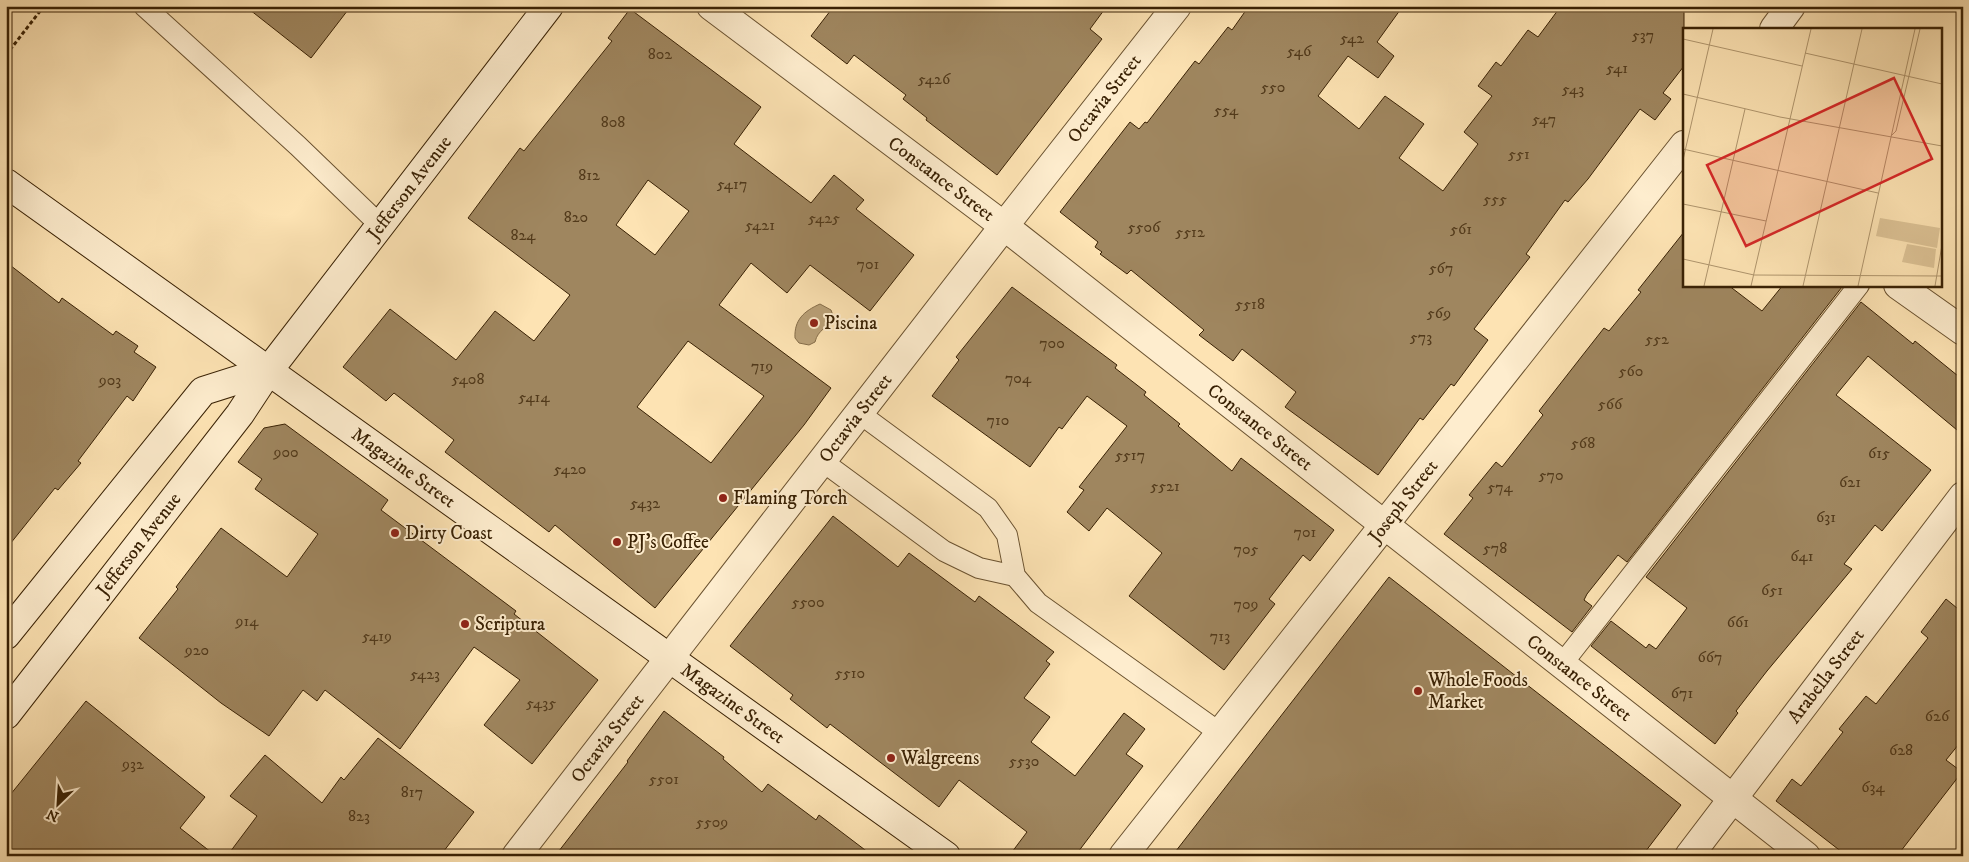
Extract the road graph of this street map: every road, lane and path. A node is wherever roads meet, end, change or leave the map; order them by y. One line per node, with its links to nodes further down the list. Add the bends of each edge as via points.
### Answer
1 (44, 6): 8 (path)
2 (144, 6): 11 (lane)
3 (549, 6): 11 (street, Jefferson Avenue)
4 (711, 6): 12 (street, Constance Street)
5 (1177, 6): 12 (street, Octavia Street)
6 (1791, 6): 7 (street)
7 (1775, 28)
8 (6, 55)
9 (1683, 146): 20 (street, Joseph Street)
10 (6, 184): 16 (street, Magazine Street)
11 (380, 225): 16 (street, Jefferson Avenue)
12 (1004, 226): 17 (street, Octavia Street); 20 (street, Constance Street)
13 (1858, 286): 24 (lane)
14 (1899, 286): 15 (street)
15 (1963, 331)
16 (269, 370): 22 (street, via 203,391); 23 (street, Magazine Street); 25 (street, Jefferson Avenue, via 240,414)
17 (859, 413): 18 (street, Octavia Street); 21 (lane, via 988,508 1007,535)
18 (822, 461): 21 (lane, via 944,551 979,568); 23 (street, Octavia Street)
19 (1963, 496): 27 (street, Arabella Street)
20 (1386, 524): 24 (street, Constance Street); 26 (street, Joseph Street)
21 (1015, 576): 26 (lane, via 1038,603)
22 (6, 635)
23 (670, 659): 28 (street, Octavia Street); 29 (street, Magazine Street)
24 (1562, 664): 27 (street, Constance Street)
25 (6, 715)
26 (1220, 733): 30 (street, Joseph Street)
27 (1733, 800): 31 (street, Arabella Street); 32 (street, Constance Street)
28 (516, 856)
29 (946, 856)
30 (1122, 856)
31 (1689, 856)
32 (1806, 856)

